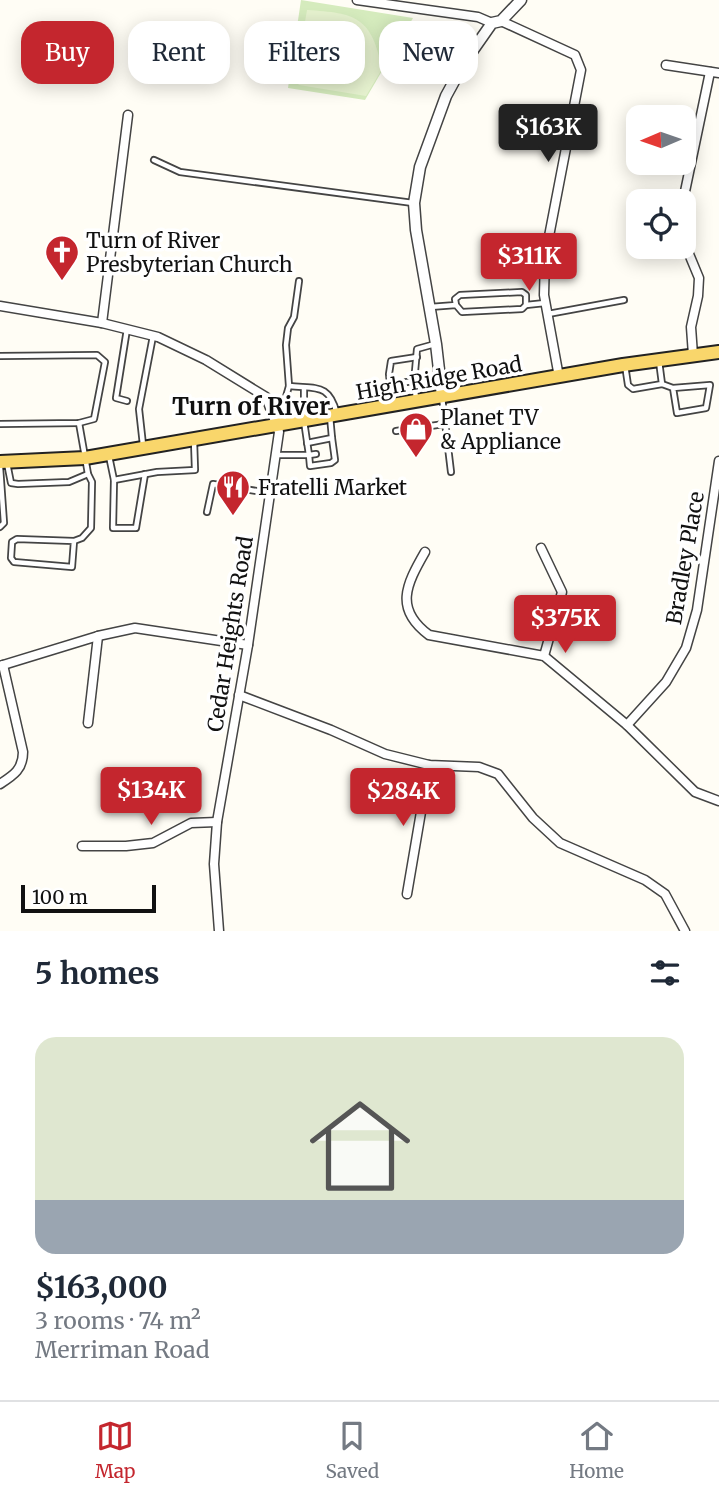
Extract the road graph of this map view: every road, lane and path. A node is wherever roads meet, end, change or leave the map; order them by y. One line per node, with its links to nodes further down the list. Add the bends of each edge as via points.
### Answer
1 (357, 0): 3 (street)
2 (521, 0): 3 (street)
3 (497, 22): 9 (street, via 464,63 446,96 419,167); 13 (street, via 575,55 581,70 545,257)
4 (666, 65): 5 (street)
5 (714, 72): 8 (street)
6 (128, 115): 19 (street)
7 (154, 160): 9 (lane, via 180,172)
8 (686, 189)
9 (414, 203): 17 (street)
10 (691, 259): 24 (street, via 699,278 691,327)
11 (299, 281): 34 (lane, via 288,328)
12 (624, 300): 18 (lane)
13 (545, 303): 15 (lane); 18 (street)
14 (456, 305): 15 (lane, via 462,312 522,309); 15 (lane, via 460,295 522,292); 17 (lane)
15 (526, 305)
16 (0, 306): 19 (street)
17 (430, 307): 22 (street)
18 (547, 314): 29 (street)
19 (102, 324): 20 (street)
20 (127, 329): 21 (street); 39 (lane, via 116,398)
21 (153, 336): 47 (street, via 205,360 266,397); 52 (lane, via 139,409)
22 (436, 344): 26 (lane, via 417,349); 38 (street)
23 (719, 352): 24 (main road, High Ridge Road)
24 (693, 355): 27 (main road, High Ridge Road)
25 (0, 356): 44 (lane, via 101,356 104,366 95,417)
26 (417, 357): 30 (lane); 31 (lane, via 391,361)
27 (659, 360): 28 (main road, High Ridge Road); 32 (lane)
28 (625, 365): 29 (main road, High Ridge Road); 32 (lane, via 630,387)
29 (559, 377): 38 (main road, High Ridge Road)
30 (415, 381): 31 (lane); 40 (lane)
31 (390, 384): 41 (lane)
32 (662, 384): 37 (lane)
33 (718, 384): 35 (lane)
34 (289, 386): 36 (lane); 47 (lane)
35 (710, 386): 37 (lane); 37 (lane, via 704,409 680,413 675,411)
36 (304, 388): 42 (lane, via 323,390 333,398); 43 (lane)
37 (673, 388)
38 (442, 396): 40 (main road, High Ridge Road); 46 (lane)
39 (127, 401)
40 (416, 401): 41 (main road, High Ridge Road)
41 (393, 405): 42 (main road, High Ridge Road)
42 (334, 416): 43 (main road, High Ridge Road); 49 (lane)
43 (304, 421): 47 (main road, High Ridge Road); 51 (lane)
44 (79, 423): 45 (lane); 57 (lane)
45 (0, 424)
46 (444, 424): 48 (lane); 60 (lane)
47 (278, 425): 50 (main road, High Ridge Road); 55 (street, Cedar Heights Road)
48 (396, 431)
49 (332, 438): 51 (lane); 56 (lane, via 335,460 331,463 310,466)
50 (194, 439): 52 (main road, High Ridge Road); 62 (lane, via 195,470)
51 (307, 443): 56 (lane)
52 (144, 449): 54 (main road, High Ridge Road)
53 (316, 454): 56 (lane)
54 (109, 455): 57 (main road, High Ridge Road); 63 (lane)
55 (276, 455): 56 (lane); 64 (street, Cedar Heights Road)
56 (309, 455)
57 (85, 458): 59 (main road, High Ridge Road); 61 (lane)
58 (719, 461): 66 (street, Bradley Place)
59 (2, 463): 61 (lane, via 11,483 18,484 69,482); 67 (lane, via 4,523)
60 (451, 472)
61 (88, 474): 68 (lane, via 92,528)
62 (145, 474): 63 (lane); 63 (lane, via 136,527 113,528)
63 (114, 480)
64 (270, 494): 65 (lane, via 213,484); 72 (street, Cedar Heights Road)
65 (207, 512)
66 (715, 521): 77 (street, Bradley Place, via 686,648 666,682)
67 (0, 527)
68 (74, 541): 68 (lane, via 17,539 12,542 11,558 14,562 72,567)
69 (541, 548): 73 (street, via 562,592)
70 (425, 552): 73 (street, via 411,576 406,606 414,624 429,635)
71 (98, 636): 72 (street, via 135,628); 74 (street); 76 (street)
72 (247, 645): 75 (street, Cedar Heights Road)
73 (544, 656): 77 (street)
74 (2, 665): 79 (street, via 23,762 16,774)
75 (239, 695): 78 (street, via 385,754); 81 (street, Cedar Heights Road)
76 (88, 723)
77 (627, 725): 80 (street, via 695,792)
78 (429, 765): 83 (street); 85 (street, via 479,767 498,774 560,843 645,880 665,894)
79 (0, 784)
80 (719, 801)
81 (217, 822): 82 (street, via 191,822 153,843); 84 (street, Cedar Heights Road, via 214,864)
82 (82, 846)
83 (407, 894)
84 (219, 931)
85 (685, 931)

